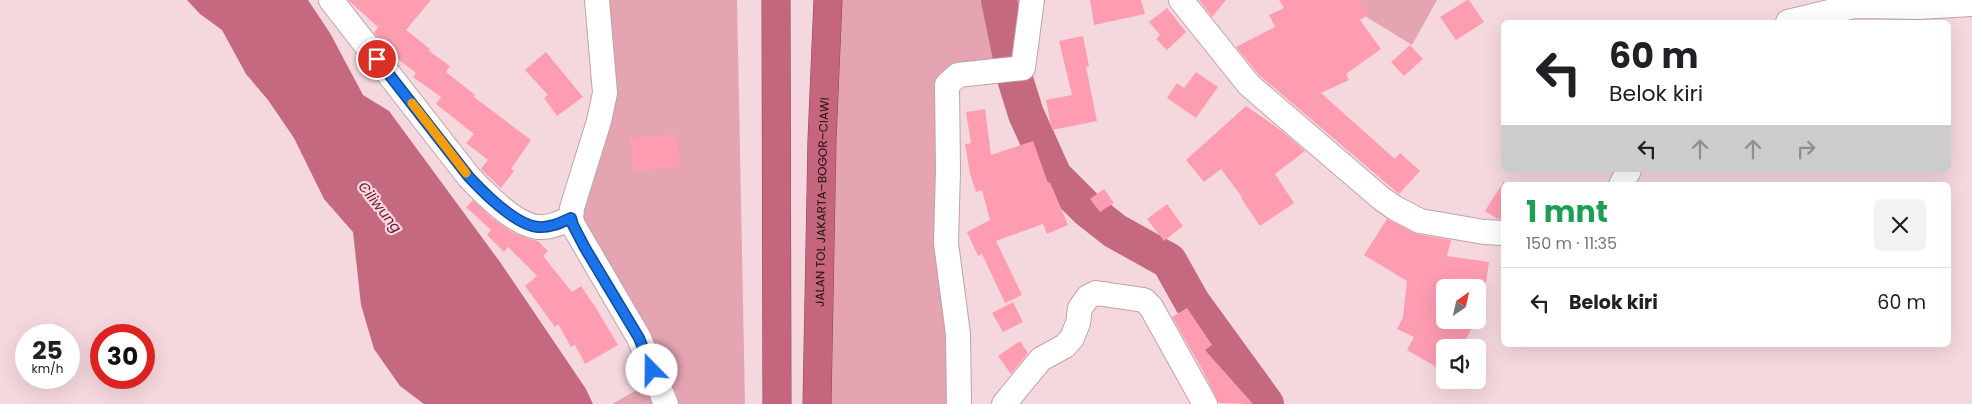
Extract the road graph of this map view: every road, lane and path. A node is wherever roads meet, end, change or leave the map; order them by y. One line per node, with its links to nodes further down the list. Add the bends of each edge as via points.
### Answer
1 (331, 0): 9 (street, via 486,195 528,225 549,227)
2 (597, 0): 9 (street, via 605,94)
3 (776, 0): 12 (highway)
4 (828, 0): 13 (highway, JALAN TOL JAKARTA–BOGOR–CIAWI)
5 (1032, 0): 14 (street, via 1023,68 958,75 947,85 946,243 958,334)
6 (1181, 0): 10 (street, via 1249,85 1389,204 1420,221)
7 (1972, 4): 8 (street, via 1854,6)
8 (1796, 20)
9 (571, 218): 11 (street, via 585,248 639,338)
10 (1501, 233)
11 (666, 404)
12 (777, 404)
13 (817, 404)
14 (959, 404)
15 (1004, 404): 16 (street, via 1041,359 1065,346 1072,338 1080,308 1088,297 1096,293 1144,300 1151,307)
16 (1205, 404)

